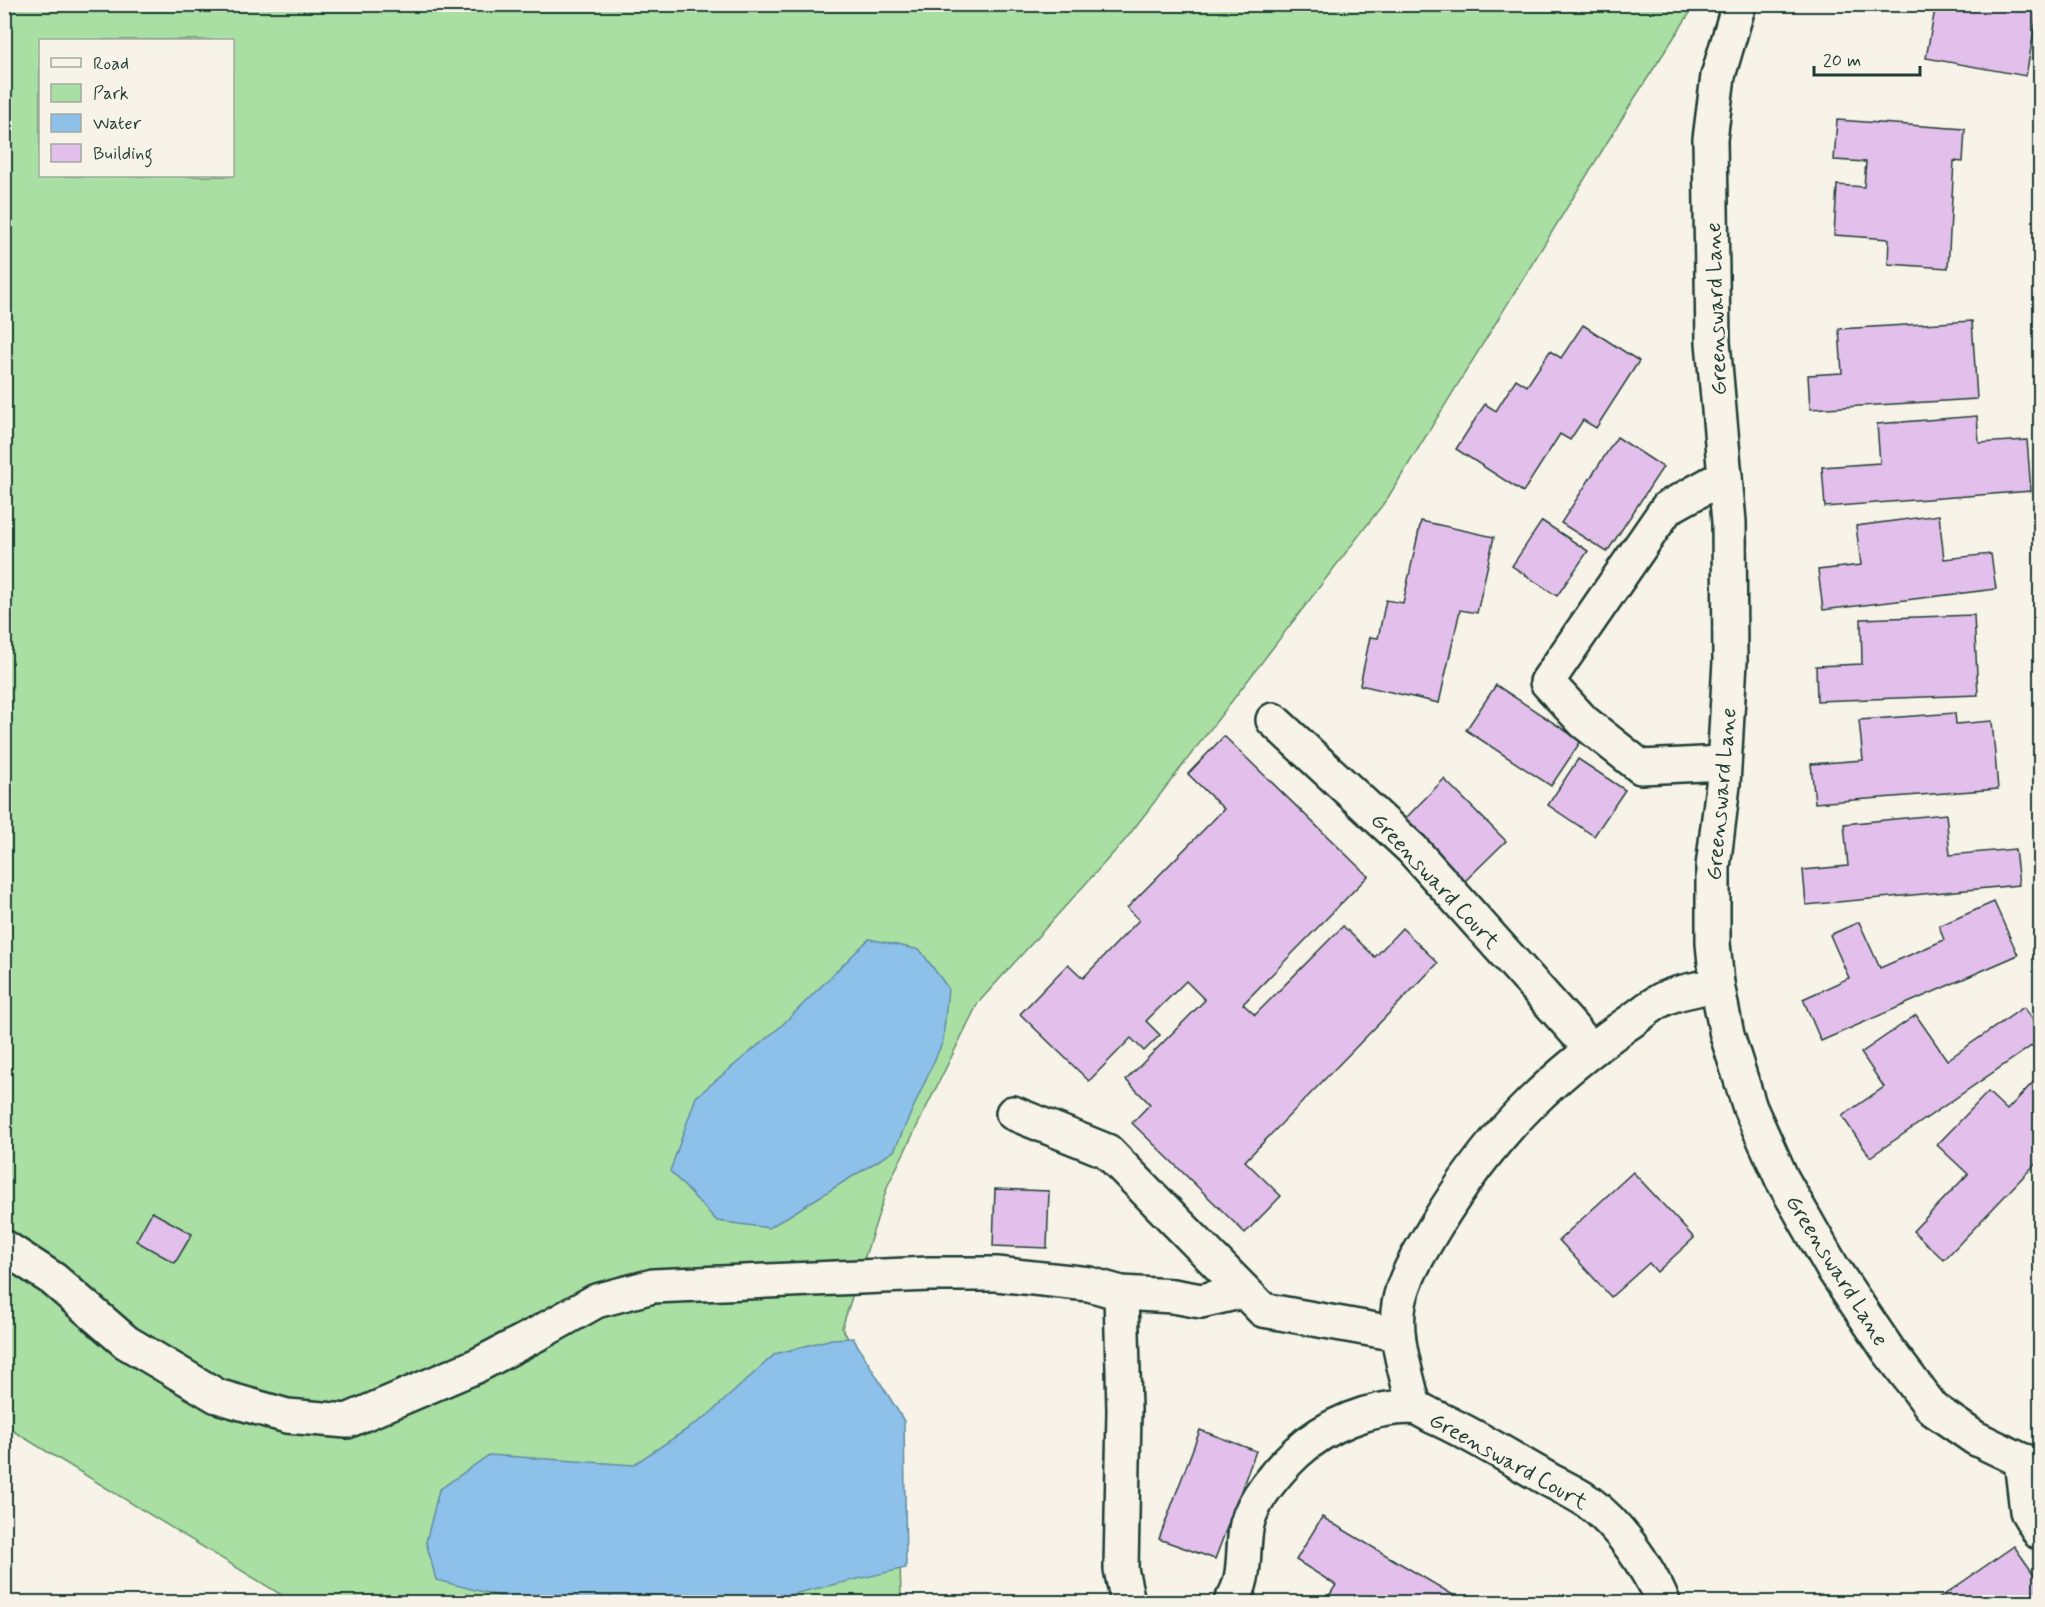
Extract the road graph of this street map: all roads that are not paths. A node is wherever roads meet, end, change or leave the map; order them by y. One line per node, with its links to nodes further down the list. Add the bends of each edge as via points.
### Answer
1 (1740, 4): 2 (street, Greensward Lane, via 1718,76 1710,139 1713,342)
2 (1725, 476): 4 (street, Greensward Lane, via 1730,661); 4 (street, via 1667,508 1547,682 1584,722 1641,767)
3 (1273, 720): 6 (street, Greensward Court, via 1412,849)
4 (1724, 763): 5 (street, Greensward Lane, via 1713,867)
5 (1717, 984): 6 (street, Greensward Court, via 1665,998); 13 (street, Greensward Lane, via 1727,1035 1750,1108 1782,1179 1832,1267 1934,1409 1975,1438)
6 (1591, 1049): 11 (street, Greensward Court, via 1510,1122 1460,1185 1407,1278 1399,1305)
7 (1013, 1113): 9 (street, via 1107,1151)
8 (4, 1247): 10 (street, via 54,1279 126,1342 217,1396 287,1416 347,1421 476,1366 596,1301 653,1286 998,1274 1089,1284)
9 (1244, 1291): 10 (street, via 1201,1301); 11 (street, via 1263,1310)
10 (1121, 1293): 15 (street, via 1121,1569)
11 (1398, 1334): 12 (street, Greensward Court)
12 (1414, 1407): 16 (street, Greensward Court, via 1373,1412 1346,1421 1296,1452 1276,1473 1247,1523 1243,1575); 17 (street, Greensward Court, via 1587,1501 1629,1545)
13 (2031, 1462): 14 (street, via 2027,1511)
14 (2040, 1533)
15 (1128, 1602)
16 (1230, 1602)
17 (1663, 1602)

